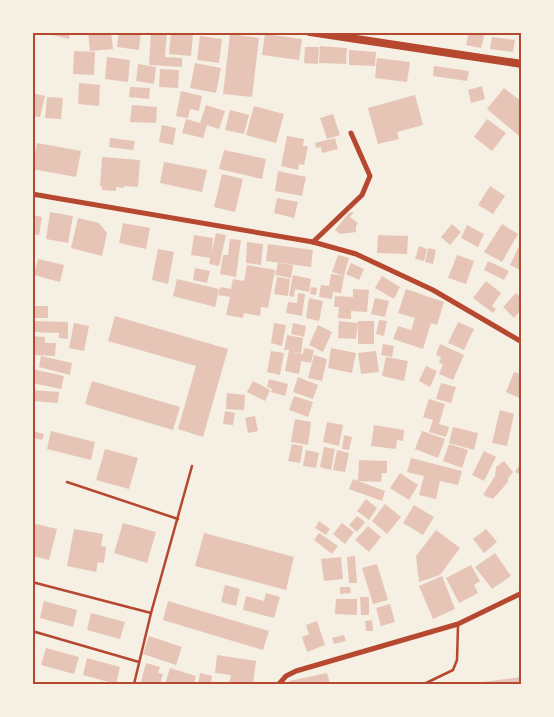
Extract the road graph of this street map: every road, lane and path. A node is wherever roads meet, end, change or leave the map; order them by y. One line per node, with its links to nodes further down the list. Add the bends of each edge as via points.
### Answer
1 (310, 32): 2 (main road)
2 (522, 64)
3 (351, 133): 5 (street, via 370,176 367,187)
4 (32, 194): 5 (street)
5 (313, 242): 6 (street, via 356,254 432,290)
6 (522, 342)
7 (192, 466): 9 (lane)
8 (67, 482): 9 (lane)
9 (178, 519): 12 (lane)
10 (32, 582): 12 (lane)
11 (522, 593): 13 (street)
12 (151, 613): 15 (lane)
13 (458, 624): 17 (street, via 307,667 286,676); 18 (lane, via 457,660 453,670)
14 (32, 631): 15 (lane)
15 (139, 662): 16 (lane)
16 (134, 684)
17 (279, 684)
18 (424, 684)

